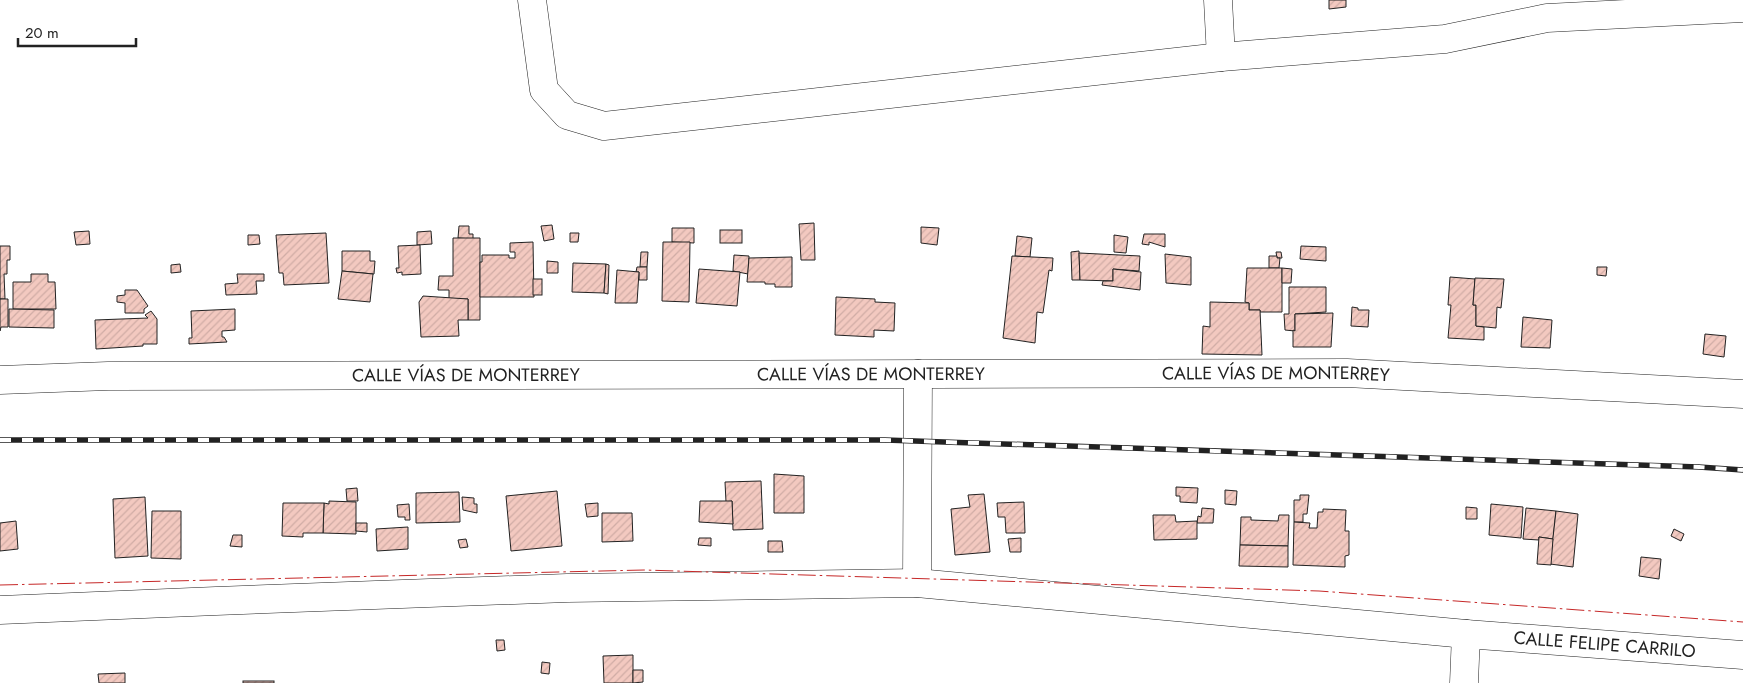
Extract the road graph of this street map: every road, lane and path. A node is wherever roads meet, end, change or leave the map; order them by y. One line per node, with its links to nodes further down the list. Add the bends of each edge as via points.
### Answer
1 (532, 0): 4 (street, via 544,90 567,115 604,126)
2 (1218, 0): 4 (street)
3 (1743, 8): 4 (street, via 1547,18 1445,39)
4 (1221, 57)
5 (918, 374): 6 (street, CALLE VÍAS DE MONTERREY, via 108,376); 7 (street, CALLE VÍAS DE MONTERREY, via 1346,373); 8 (street)
6 (0, 380)
7 (1743, 394)
8 (917, 583): 9 (street, CALLE FELIPE CARRILO, via 557,589); 10 (street, CALLE FELIPE CARRILO)
9 (0, 610)
10 (1466, 634): 11 (street, CALLE FELIPE CARRILO); 12 (street)
11 (1743, 655)
12 (1464, 683)

